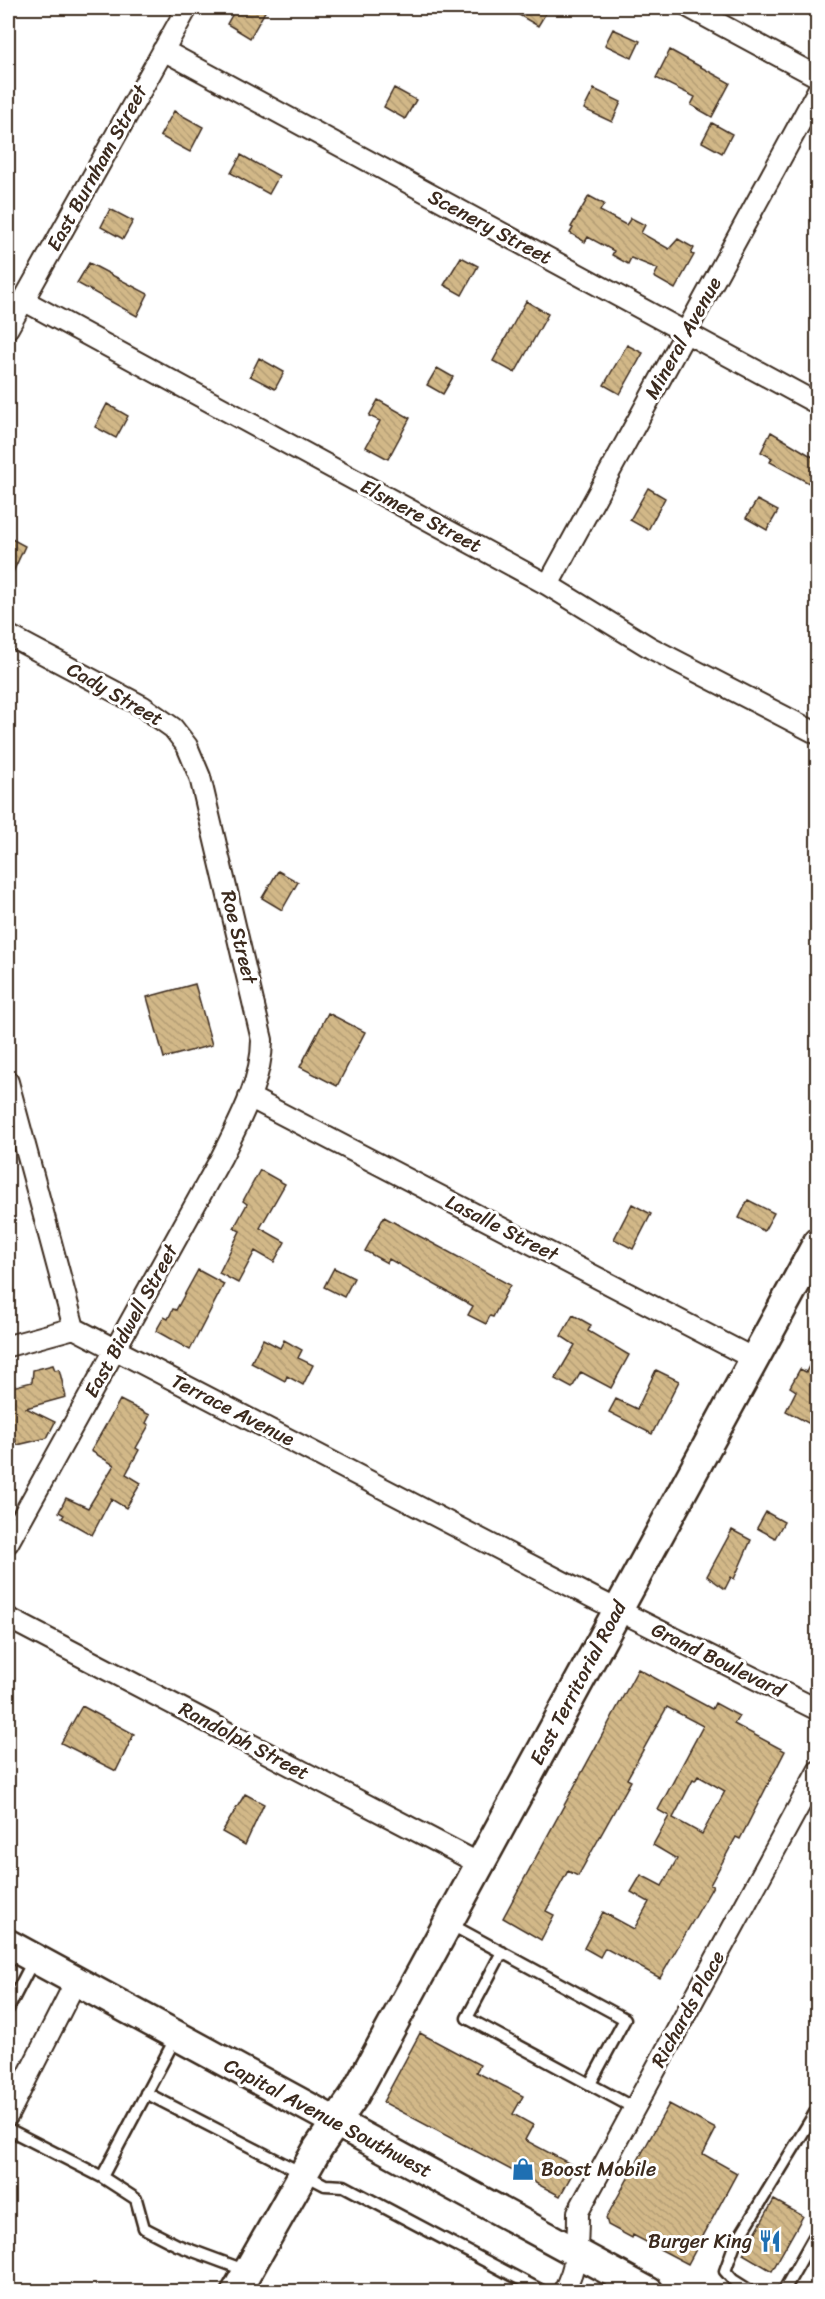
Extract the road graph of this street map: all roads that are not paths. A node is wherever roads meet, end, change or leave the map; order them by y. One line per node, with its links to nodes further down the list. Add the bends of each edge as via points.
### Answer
1 (187, 8): 3 (street, East Burnham Street)
2 (690, 8): 4 (street)
3 (163, 50): 6 (street, East Burnham Street); 8 (street, Scenery Street)
4 (818, 77)
5 (818, 90): 8 (street, Mineral Avenue)
6 (23, 300): 7 (street, East Burnham Street); 10 (street, Elsmere Street)
7 (8, 328)
8 (686, 333): 9 (street, Scenery Street); 10 (street, Mineral Avenue)
9 (818, 404)
10 (548, 585): 12 (street, Elsmere Street, via 651,648)
11 (8, 635): 13 (street, Cady Street, via 142,706 173,728 187,747)
12 (818, 734)
13 (200, 777): 15 (street, Roe Street, via 262,1040 260,1066)
14 (8, 1082): 17 (street)
15 (249, 1097): 19 (street, East Bidwell Street, via 221,1158); 20 (street, Lasalle Street)
16 (818, 1242): 20 (street, East Territorial Road)
17 (74, 1328): 18 (street); 19 (street, Terrace Avenue)
18 (8, 1346)
19 (115, 1349): 21 (street, East Bidwell Street); 22 (street, Terrace Avenue)
20 (754, 1359): 22 (street, East Territorial Road)
21 (8, 1543)
22 (618, 1610): 24 (street, Grand Boulevard); 26 (street, East Territorial Road)
23 (8, 1618): 26 (street, Randolph Street)
24 (818, 1710)
25 (818, 1771): 37 (street, Richards Place)
26 (480, 1864): 27 (street, East Territorial Road)
27 (448, 1923): 29 (lane); 40 (street, East Territorial Road, via 354,2096)
28 (8, 1944): 30 (street, Capital Avenue Southwest)
29 (502, 1952): 34 (lane, via 625,2019); 34 (lane, via 467,2018)
30 (34, 1959): 31 (street, Capital Avenue Southwest); 32 (lane)
31 (76, 1981): 33 (street, Capital Avenue Southwest); 35 (street)
32 (8, 2009)
33 (176, 2036): 36 (lane); 40 (street, Capital Avenue Southwest)
34 (590, 2084): 37 (lane)
35 (14, 2087): 39 (street)
36 (146, 2093): 42 (lane); 43 (lane)
37 (634, 2108): 45 (street, Richards Place, via 578,2212)
38 (818, 2108): 50 (lane, via 734,2246 725,2271)
39 (8, 2115)
40 (336, 2121): 42 (street, East Territorial Road); 45 (street, Capital Avenue Southwest)
41 (8, 2129): 43 (lane)
42 (304, 2175): 46 (street, East Territorial Road); 47 (lane, via 325,2185 344,2186)
43 (102, 2177): 46 (lane, via 136,2199 144,2228)
44 (818, 2230): 51 (lane)
45 (578, 2254): 48 (street, Richards Place); 49 (street, Capital Avenue Southwest)
46 (242, 2281)
47 (544, 2292)
48 (563, 2292)
49 (649, 2292)
50 (752, 2292)
51 (783, 2292)

